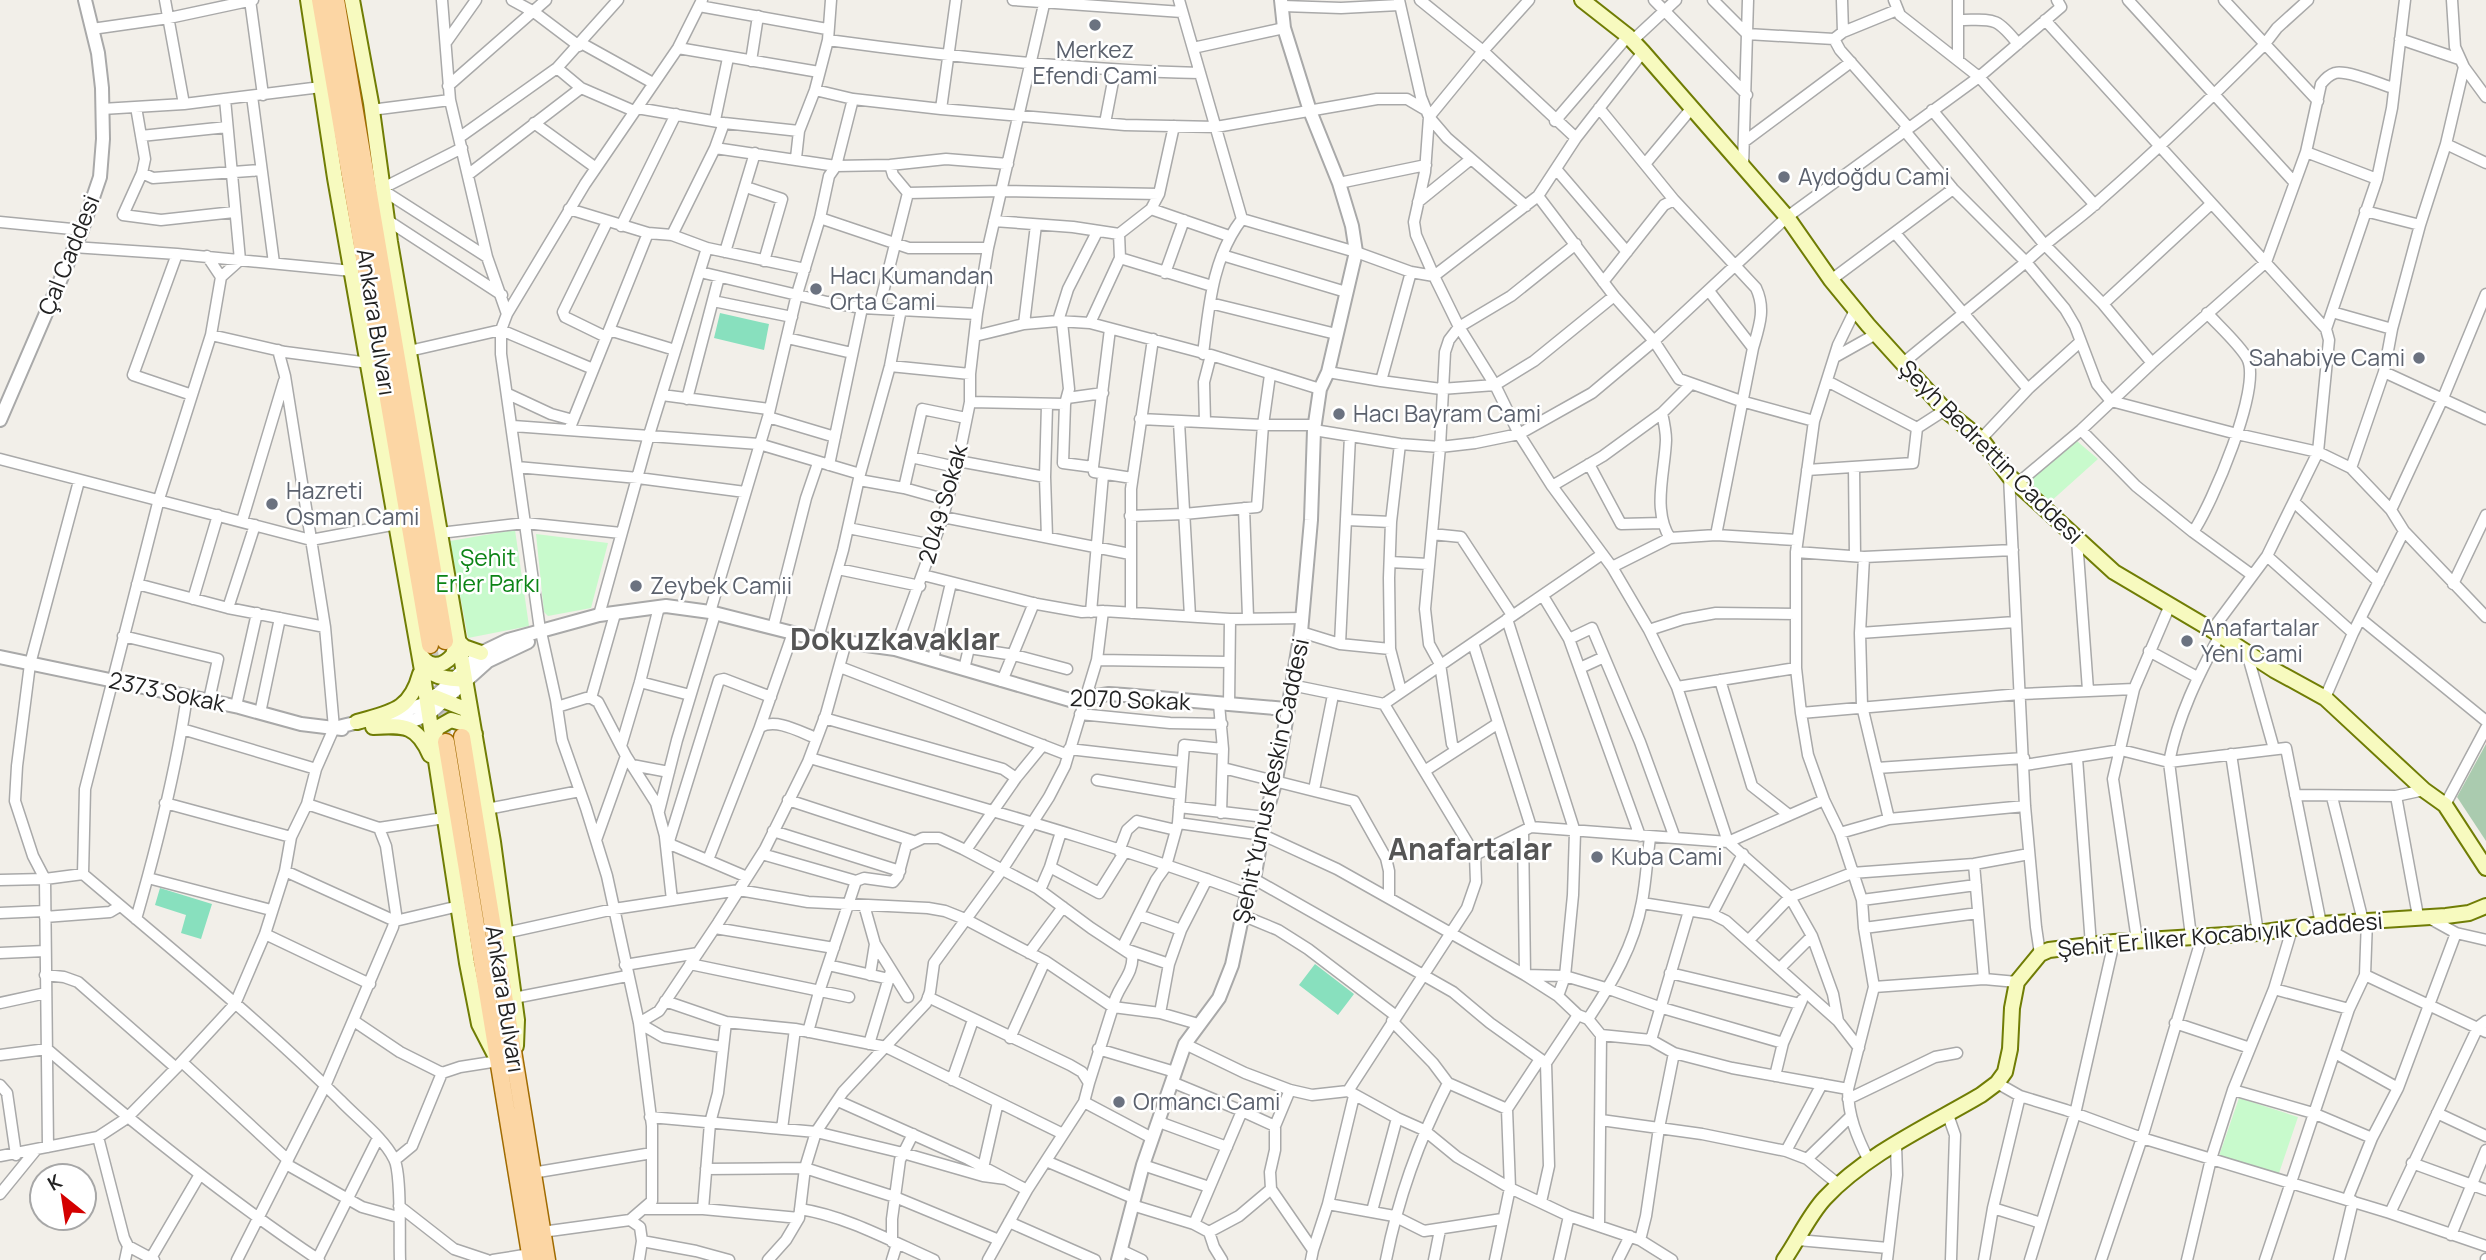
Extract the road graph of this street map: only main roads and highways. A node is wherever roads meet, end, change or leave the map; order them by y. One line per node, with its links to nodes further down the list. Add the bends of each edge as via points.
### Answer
1 (308, 0): 6 (main road, via 397,524)
2 (320, 0): 6 (main road, Ankara Bulvarı)
3 (336, 0): 6 (main road, Ankara Bulvarı)
4 (352, 0): 6 (main road, via 440,533)
5 (1582, 0): 16 (main road, Şeyh Bedrettin Caddesi, via 1643,52 1787,217 1831,280 1877,334 1945,410 1981,439 2013,479 2114,572 2325,698 2445,805)
6 (437, 643): 7 (main road); 8 (main road); 9 (main road)
7 (481, 653)
8 (421, 666): 9 (main road, via 438,677); 10 (main road); 11 (main road, via 416,689 406,703)
9 (461, 676): 13 (main road)
10 (434, 703): 13 (main road, via 454,703 465,709); 14 (main road)
11 (357, 722)
12 (373, 727): 15 (main road, via 398,727 418,734)
13 (470, 730): 14 (main road, via 451,720 437,728); 18 (main road, Ankara Bulvarı); 18 (main road, via 487,809 517,1020)
14 (439, 741): 15 (main road); 18 (main road, Ankara Bulvarı)
15 (437, 771): 18 (main road, via 479,1024)
16 (2486, 868)
17 (2486, 906): 21 (main road, Şehit Er İlker Kocabıyık Caddesi, via 2469,913 2114,942 2040,954 2017,982 2010,1049 2005,1072 1997,1083 1838,1184)
18 (506, 1061): 19 (main road, Ankara Bulvarı); 20 (main road, Ankara Bulvarı)
19 (531, 1257)
20 (547, 1260)
21 (1784, 1260)

